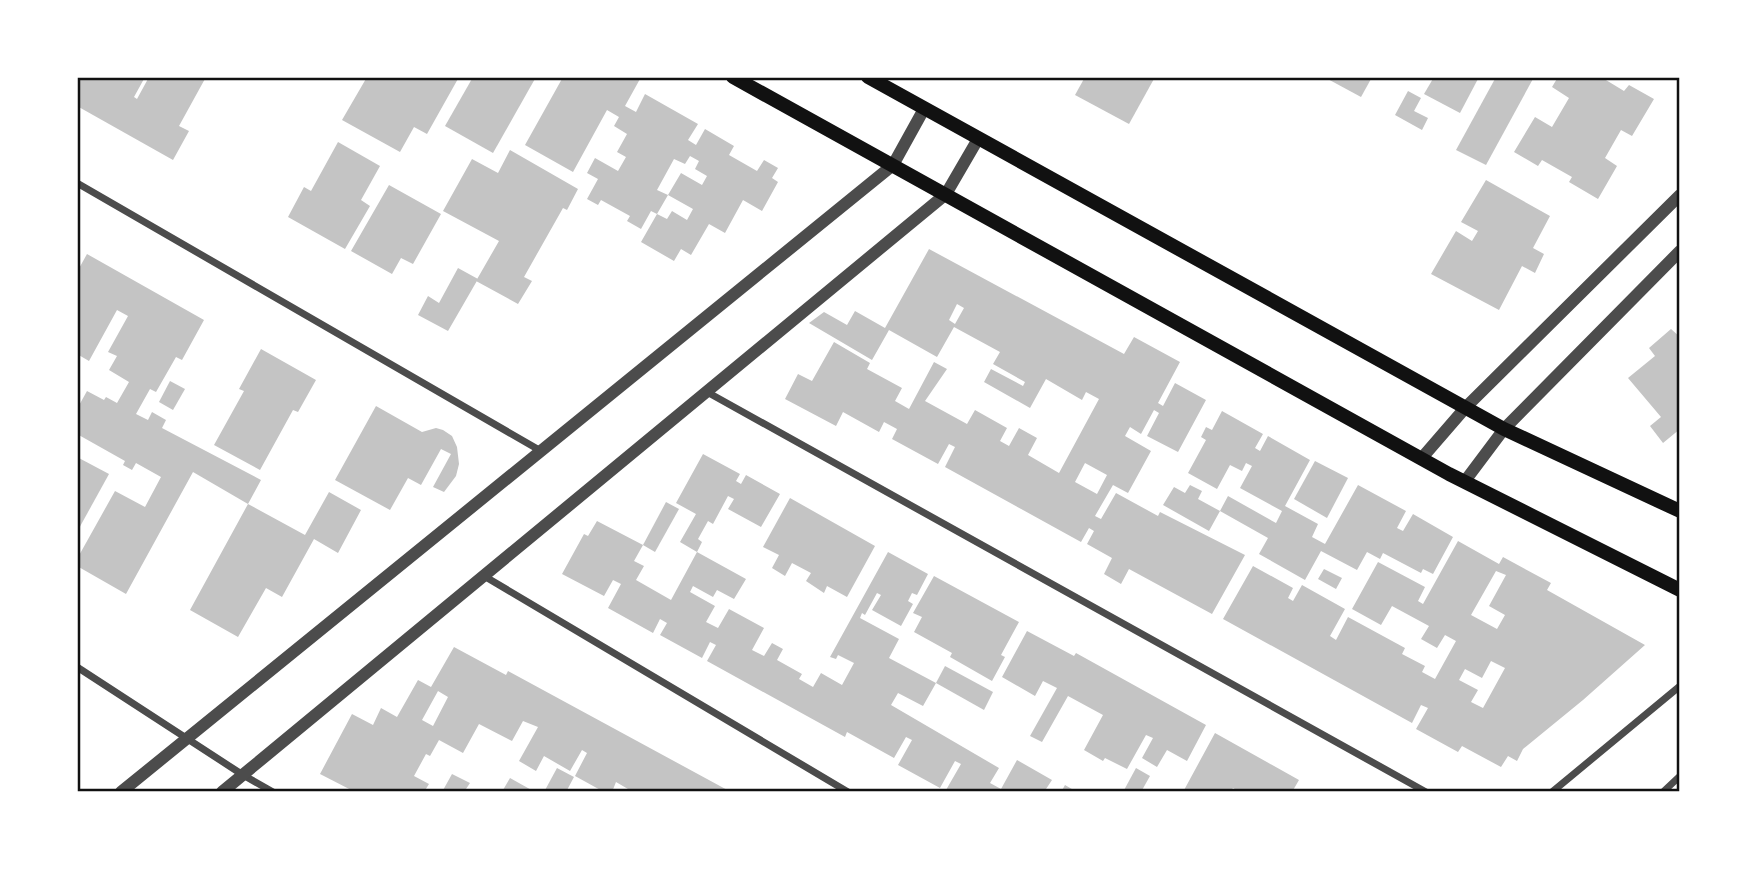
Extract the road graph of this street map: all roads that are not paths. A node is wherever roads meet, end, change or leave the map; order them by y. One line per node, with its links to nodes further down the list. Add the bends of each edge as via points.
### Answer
1 (733, 77): 5 (main road)
2 (868, 77): 3 (main road)
3 (924, 109): 4 (main road); 5 (street)
4 (978, 139): 7 (street); 11 (main road)
5 (893, 165): 7 (main road); 13 (street)
6 (77, 183): 13 (street)
7 (946, 194): 10 (street); 14 (main road)
8 (1680, 195): 11 (street)
9 (1680, 251): 12 (street)
10 (707, 391): 17 (street); 28 (street)
11 (1466, 407): 12 (main road); 14 (street)
12 (1504, 429): 15 (street); 16 (main road)
13 (541, 451): 21 (street)
14 (1421, 459): 15 (main road)
15 (1465, 481): 18 (main road)
16 (1680, 511)
17 (484, 576): 22 (street); 27 (street)
18 (1680, 590)
19 (77, 667): 21 (street)
20 (1680, 686): 29 (street)
21 (187, 738): 22 (street); 24 (street)
22 (243, 775): 25 (street); 26 (street)
23 (1680, 776): 30 (street)
24 (121, 792)
25 (222, 792)
26 (273, 792)
27 (848, 792)
28 (1426, 792)
29 (1552, 792)
30 (1663, 792)

